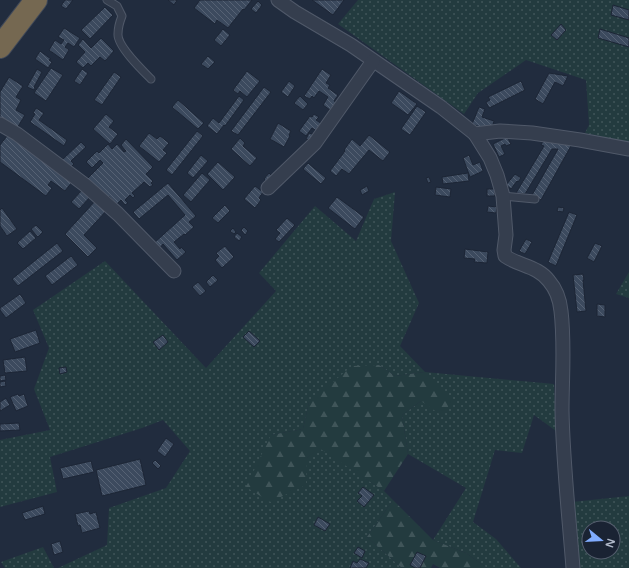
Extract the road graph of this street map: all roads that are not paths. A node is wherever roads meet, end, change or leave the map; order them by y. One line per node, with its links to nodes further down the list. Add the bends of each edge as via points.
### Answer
1 (36, 0): 4 (highway)
2 (107, 0): 6 (lane, via 116,6 122,16 117,35 121,44 136,65)
3 (278, 0): 5 (street)
4 (0, 47)
5 (373, 61): 8 (street); 10 (street, via 315,143)
6 (151, 79)
7 (0, 124): 13 (street, via 85,185 118,214)
8 (475, 134): 9 (street, via 500,131 532,133); 11 (street, via 490,158)
9 (629, 149)
10 (268, 188)
11 (503, 196): 12 (lane); 14 (street, via 505,256 532,268 549,280 560,302 563,336 564,464)
12 (535, 199)
13 (174, 271)
14 (573, 568)

